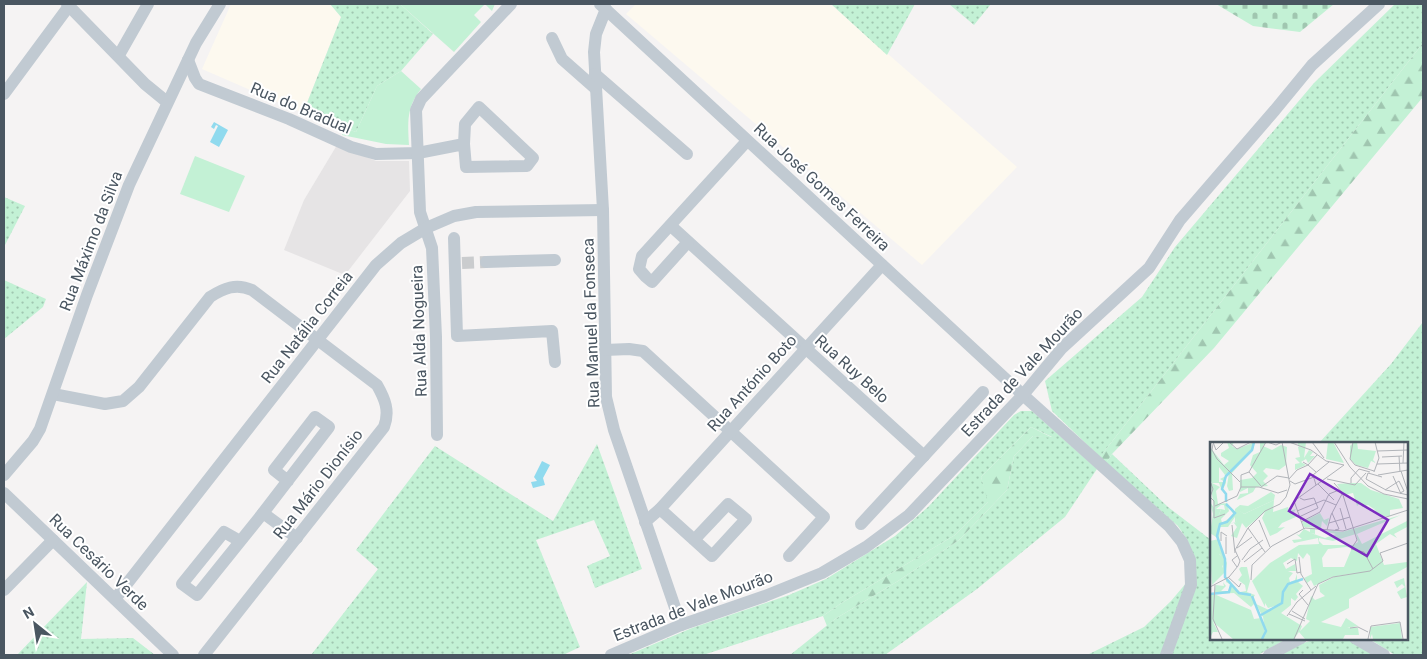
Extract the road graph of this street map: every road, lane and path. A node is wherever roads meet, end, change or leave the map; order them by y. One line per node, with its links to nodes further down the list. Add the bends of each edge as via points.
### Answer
1 (148, 4): 12 (street)
2 (220, 4): 10 (street, Rua Máximo da Silva)
3 (224, 4): 10 (street, Rua Máximo da Silva)
4 (504, 4): 9 (street)
5 (511, 4): 9 (street)
6 (1379, 4): 38 (street, Estrada de Vale Mourão, via 1312,65 1180,220 1149,268 1062,348)
7 (68, 5): 12 (street); 16 (street)
8 (603, 6): 14 (street, Rua Manuel da Fonseca, via 596,34); 18 (street, Rua José Gomes Ferreira)
9 (498, 16): 20 (street, Rua Alda Nogueira, via 421,99 415,115)
10 (211, 17): 13 (street, Rua Máximo da Silva)
11 (552, 38): 15 (street, via 562,59)
12 (119, 56): 17 (street)
13 (188, 60): 17 (street, Rua Máximo da Silva); 20 (street, Rua do Bradual, via 199,84 351,147 376,154)
14 (595, 74): 15 (street, Rua Manuel da Fonseca); 21 (street)
15 (596, 89): 22 (street, Rua Manuel da Fonseca)
16 (4, 94)
17 (167, 102): 37 (street, Rua Máximo da Silva, via 112,227)
18 (748, 141): 23 (street); 29 (street, Rua José Gomes Ferreira)
19 (464, 144): 19 (street, via 466,167 528,166 533,158 479,107 465,124); 20 (street, Rua do Bradual)
20 (418, 152): 24 (street, Rua Alda Nogueira, via 420,212)
21 (687, 154)
22 (603, 210): 24 (street, Rua Natália Correia, via 476,212 454,216); 34 (street, Rua Manuel da Fonseca)
23 (671, 226): 26 (street, Rua Ruy Belo); 26 (street, via 642,256 639,269 646,277 652,282)
24 (426, 228): 31 (street, Rua Alda Nogueira, via 432,248); 32 (street, Rua Natália Correia, via 398,245 376,265)
25 (454, 238): 30 (street, via 458,263)
26 (688, 242): 33 (street, Rua Ruy Belo)
27 (555, 260): 28 (street)
28 (486, 262)
29 (882, 265): 33 (street, Rua António Boto); 38 (street, Rua José Gomes Ferreira)
30 (456, 289): 31 (street); 35 (street, via 458,336 552,332)
31 (434, 291): 40 (street, Rua Alda Nogueira)
32 (317, 340): 37 (street, Rua Mário Dionísio, via 252,290 237,286 226,288 210,297 139,387 124,401 105,404); 49 (street, Rua Mário Dionísio, via 377,385 385,400 387,415 384,427); 55 (street, Rua Natália Correia)
33 (805, 349): 39 (street, Rua António Boto); 41 (street, Rua Ruy Belo)
34 (605, 350): 39 (street, via 643,351); 47 (street, Rua Manuel da Fonseca, via 606,397)
35 (555, 362)
36 (982, 392): 41 (street)
37 (53, 394): 42 (street, Rua Máximo da Silva, via 33,441)
38 (1023, 395): 56 (street, Estrada de Vale Mourão, via 910,515 866,547 822,573); 62 (street, Rua José Gomes Ferreira, via 1169,526 1182,542 1190,560 1191,585)
39 (731, 431): 45 (street, Rua António Boto); 53 (street, via 824,517)
40 (437, 434)
41 (924, 456): 48 (street)
42 (4, 475)
43 (288, 481): 43 (street, via 329,427 315,417 274,470); 46 (street)
44 (4, 493): 50 (street, Rua Cesário Verde)
45 (660, 509): 47 (street, Rua António Boto); 51 (street)
46 (262, 513): 49 (street); 52 (street)
47 (646, 522): 56 (street, Rua Manuel da Fonseca)
48 (861, 524)
49 (297, 538): 60 (street, Rua Mário Dionísio)
50 (52, 540): 54 (street); 55 (street, Rua Cesário Verde)
51 (694, 540)
52 (240, 541): 52 (street, via 197,595 182,584 224,532)
53 (789, 556)
54 (4, 590)
55 (115, 599): 59 (street, Rua Cesário Verde)
56 (681, 625): 61 (street, Estrada de Vale Mourão)
57 (1300, 639): 63 (street)
58 (1357, 639): 64 (street)
59 (172, 655)
60 (204, 655)
61 (611, 655)
62 (1166, 655)
63 (1269, 655)
64 (1384, 655)

